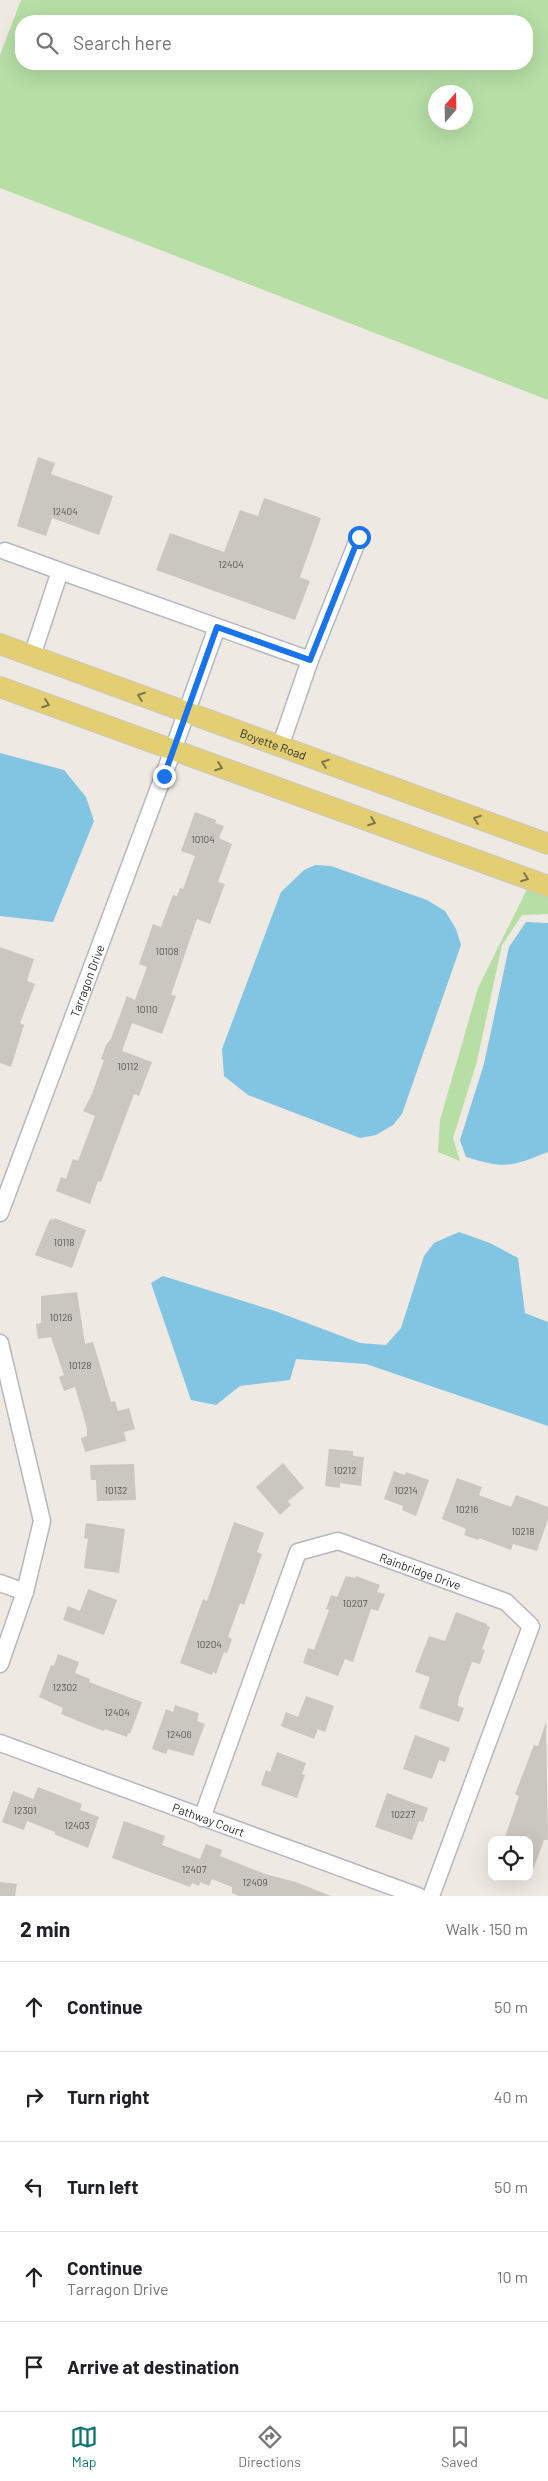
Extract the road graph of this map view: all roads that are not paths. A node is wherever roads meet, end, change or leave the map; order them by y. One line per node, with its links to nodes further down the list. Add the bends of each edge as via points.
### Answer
1 (359, 537): 7 (street)
2 (4, 551): 3 (street)
3 (60, 571): 4 (street); 6 (street)
4 (217, 627): 7 (street); 9 (street, Tarragon Drive)
5 (0, 644): 6 (main road, Boyette Road)
6 (32, 656): 9 (main road, Boyette Road, one-way to 6)
7 (310, 660): 10 (street)
8 (0, 687): 11 (main road, one-way to 11)
9 (187, 712): 10 (main road, Boyette Road); 11 (street, Tarragon Drive)
10 (280, 747): 12 (main road, Boyette Road, one-way to 10)
11 (174, 750): 13 (main road, one-way to 13); 14 (street, Tarragon Drive)
12 (548, 844)
13 (548, 886)
14 (0, 1213)
15 (0, 1343): 17 (street, via 42,1522)
16 (0, 1583): 17 (street)
17 (25, 1592): 18 (street)
18 (0, 1664)
19 (0, 1742): 20 (street, Pathway Court)
20 (202, 1818): 21 (street, Pathway Court); 22 (street, Rainbridge Drive, via 298,1552 338,1541 506,1602 531,1626)
21 (418, 1896)
22 (431, 1896)

